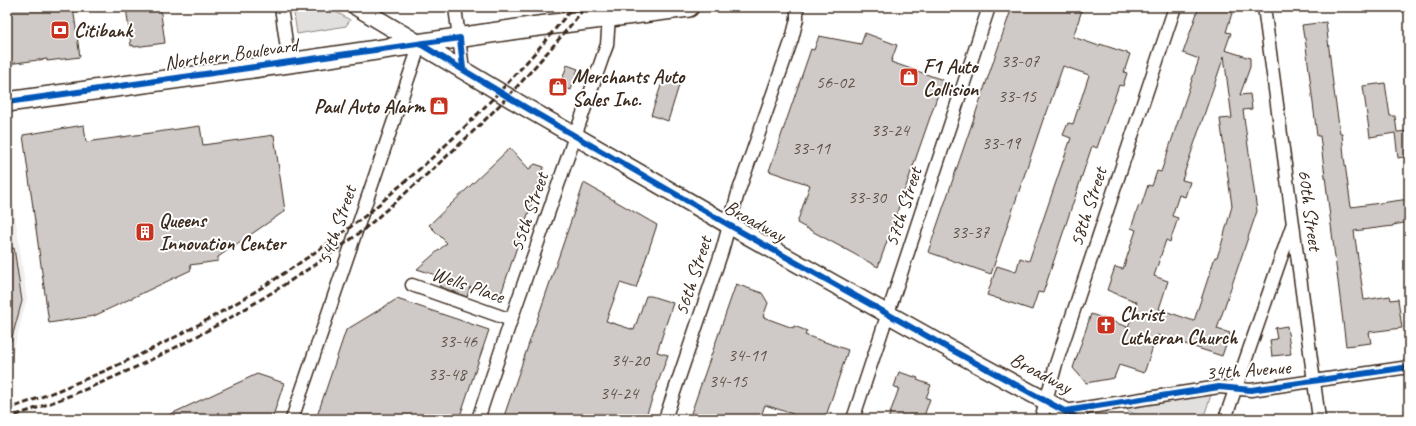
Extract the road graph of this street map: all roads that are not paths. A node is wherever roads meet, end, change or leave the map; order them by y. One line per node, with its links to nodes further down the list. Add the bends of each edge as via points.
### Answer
1 (281, 7): 13 (street)
2 (357, 7): 12 (main road, Broadway)
3 (455, 7): 11 (street)
4 (688, 7): 9 (main road, Northern Boulevard)
5 (797, 7): 18 (street, 56th Street, via 792,39 738,191)
6 (989, 7): 20 (street, 57th Street)
7 (1175, 7): 25 (street, 58th Street, via 1058,357)
8 (1264, 7): 17 (street, 60th Street)
9 (627, 10): 10 (main road, Northern Boulevard)
10 (609, 16): 11 (main road, Northern Boulevard); 16 (street, 55th Street, via 607,45)
11 (460, 38): 12 (main road, Northern Boulevard); 14 (street)
12 (420, 44): 13 (main road, Northern Boulevard); 14 (main road, Broadway); 27 (street, 54th Street)
13 (289, 63): 15 (main road, Northern Boulevard)
14 (463, 69): 16 (main road, Broadway)
15 (7, 102)
16 (576, 136): 18 (main road, Broadway); 21 (street, 55th Street)
17 (1293, 223): 23 (street, 60th Street); 24 (street)
18 (729, 225): 20 (main road, Broadway); 29 (street, 56th Street)
19 (412, 285): 21 (street, Wells Place)
20 (888, 314): 25 (main road, Broadway); 30 (street, 57th Street)
21 (511, 320): 28 (street, 55th Street)
22 (1409, 367): 23 (street, 34th Avenue)
23 (1314, 380): 24 (street, 34th Avenue, via 1251,390); 33 (street, 60th Street)
24 (1235, 388): 26 (street, 34th Avenue, via 1218,387); 32 (street)
25 (1046, 402): 26 (main road, Broadway); 31 (street, 58th Street)
26 (1072, 415)
27 (292, 419)
28 (478, 419)
29 (664, 419)
30 (852, 419)
31 (1041, 419)
32 (1225, 419)
33 (1319, 419)

